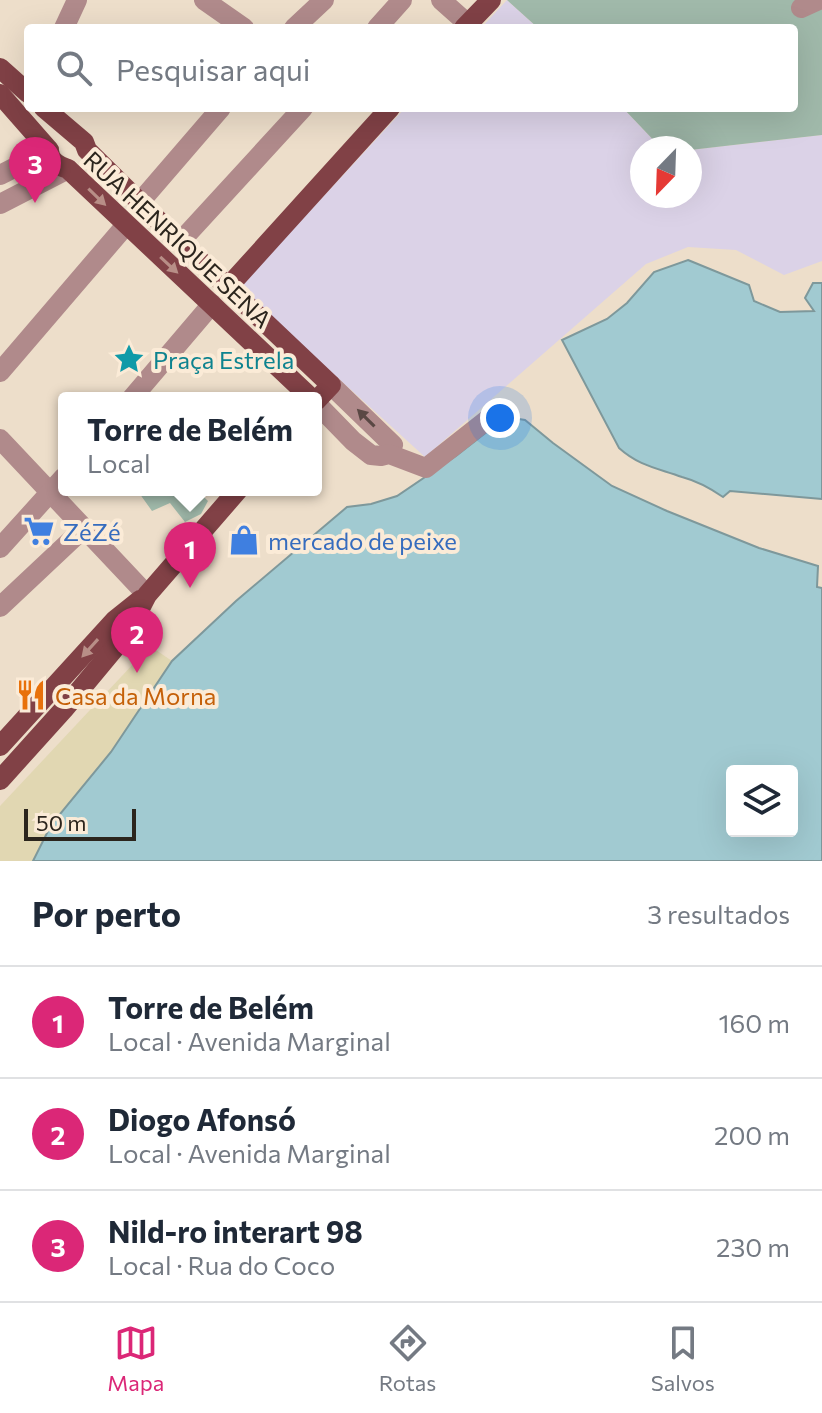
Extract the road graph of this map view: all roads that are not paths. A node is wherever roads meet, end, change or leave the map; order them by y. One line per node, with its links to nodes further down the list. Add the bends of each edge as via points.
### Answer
1 (77, 0): 7 (street)
2 (204, 0): 8 (street)
3 (324, 0): 9 (street)
4 (402, 0): 10 (street)
5 (441, 0): 11 (street)
6 (491, 0): 12 (main road)
7 (66, 24)
8 (238, 24)
9 (298, 24)
10 (381, 24)
11 (464, 24)
12 (468, 24)
13 (0, 68): 14 (main road)
14 (24, 89)
15 (0, 94): 21 (main road, RUA HENRIQUE SENA)
16 (48, 112): 20 (main road, RUA HENRIQUE SENA)
17 (218, 112): 24 (street)
18 (299, 112): 27 (street)
19 (386, 112): 28 (main road)
20 (81, 143): 21 (main road, via 62,137); 22 (main road, via 84,161); 24 (main road, RUA HENRIQUE SENA)
21 (49, 150): 22 (main road, RUA HENRIQUE SENA, via 53,161); 23 (street)
22 (68, 169): 25 (street); 26 (main road, RUA HENRIQUE SENA, one-way to 26)
23 (0, 175)
24 (140, 202): 27 (main road, RUA HENRIQUE SENA)
25 (0, 204)
26 (126, 225): 29 (main road, RUA HENRIQUE SENA, one-way to 29); 30 (street)
27 (180, 242): 28 (main road, RUA HENRIQUE SENA)
28 (228, 287): 31 (main road, RUA HENRIQUE SENA)
29 (212, 304): 32 (street); 33 (main road, RUA HENRIQUE SENA)
30 (0, 372)
31 (331, 385): 34 (main road); 38 (street, one-way to 31, via 393,445)
32 (137, 392)
33 (305, 392)
34 (322, 395)
35 (322, 408): 38 (street, via 371,455)
36 (488, 419): 38 (street, via 426,468)
37 (3, 449): 39 (street)
38 (389, 454)
39 (58, 485): 43 (street)
40 (64, 496): 42 (street)
41 (233, 496): 44 (main road)
42 (83, 529): 44 (street); 45 (street)
43 (0, 548)
44 (147, 595): 46 (main road, one-way to 46, via 115,620); 47 (main road, via 128,632)
45 (0, 607)
46 (0, 746)
47 (0, 780)

